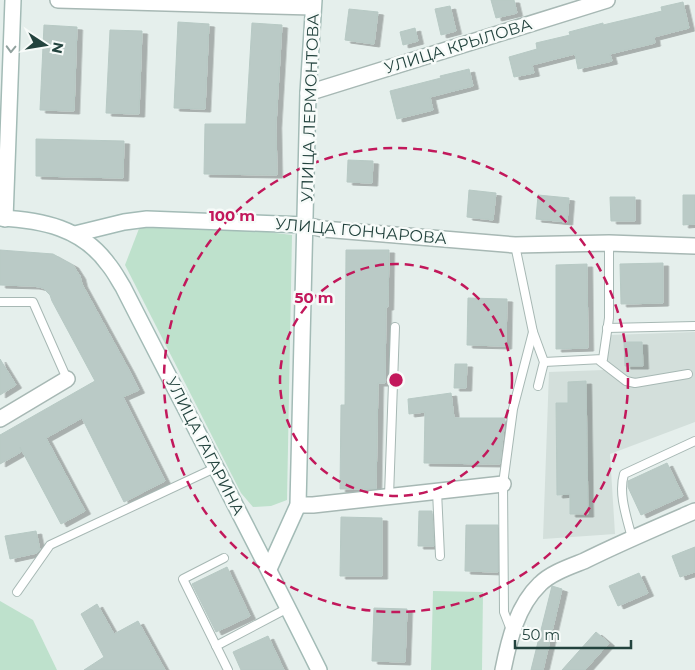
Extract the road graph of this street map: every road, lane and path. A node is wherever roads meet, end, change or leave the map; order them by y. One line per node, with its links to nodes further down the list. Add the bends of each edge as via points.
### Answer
1 (13, 0): 6 (street, one-way to 6)
2 (58, 0): 4 (street)
3 (607, 0): 5 (street, УЛИЦА КРЫЛОВА)
4 (313, 3): 5 (street, УЛИЦА ЛЕРМОНТОВА)
5 (308, 93): 7 (street, УЛИЦА ЛЕРМОНТОВА)
6 (3, 219): 8 (street, via 38,222)
7 (305, 225): 8 (street, УЛИЦА ГОНЧАРОВА, via 146,218); 10 (street, УЛИЦА ГОНЧАРОВА); 28 (street, УЛИЦА ЛЕРМОНТОВА)
8 (75, 234): 24 (street, УЛИЦА ГАГАРИНА, via 108,263 123,287)
9 (610, 243): 10 (street, УЛИЦА ГОНЧАРОВА); 11 (street, УЛИЦА ГОНЧАРОВА); 15 (lane)
10 (515, 245): 16 (lane)
11 (695, 246)
12 (0, 302): 20 (lane, via 33,302)
13 (695, 326): 15 (lane)
14 (395, 327): 27 (lane)
15 (608, 328): 17 (lane, via 604,356)
16 (533, 332): 18 (lane); 25 (lane, via 513,409)
17 (600, 361): 18 (lane); 19 (lane, via 626,381 635,383)
18 (544, 362): 21 (lane)
19 (688, 374)
20 (67, 378): 22 (street)
21 (538, 386)
22 (0, 419)
23 (695, 441): 30 (lane, via 624,474 624,506)
24 (215, 468): 33 (street, УЛИЦА ГАГАРИНА); 34 (lane, via 50,545)
25 (503, 484): 26 (street); 36 (lane, via 504,612)
26 (437, 491): 27 (street); 31 (lane)
27 (389, 496): 28 (street)
28 (298, 506): 33 (street, УЛИЦА ЛЕРМОНТОВА)
29 (695, 512): 30 (street)
30 (632, 538): 36 (street, via 541,582 520,613)
31 (440, 556)
32 (224, 558): 37 (lane, via 182,579)
33 (269, 569): 35 (street, УЛИЦА ГАГАРИНА)
34 (17, 592)
35 (288, 608): 37 (lane); 39 (street, УЛИЦА ГАГАРИНА)
36 (512, 632): 40 (street)
37 (216, 646): 38 (lane)
38 (228, 670)
39 (318, 670)
40 (503, 670)

